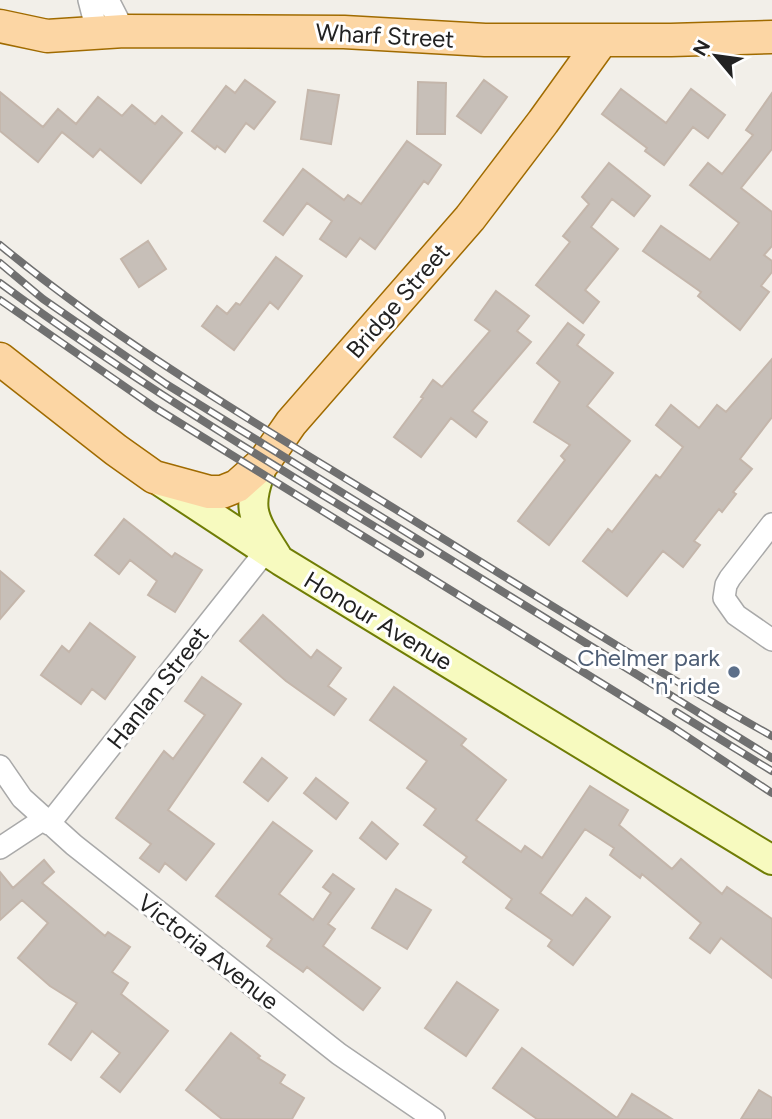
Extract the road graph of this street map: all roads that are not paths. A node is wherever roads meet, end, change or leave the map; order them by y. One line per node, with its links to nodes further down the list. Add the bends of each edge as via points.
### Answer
1 (89, 0): 4 (street)
2 (108, 0): 4 (street)
3 (0, 26): 4 (main road, Wharf Street, via 47,36)
4 (111, 31): 6 (main road, Wharf Street)
5 (772, 37): 6 (main road, Wharf Street)
6 (602, 40): 8 (main road, Bridge Street, via 478,207 291,423)
7 (0, 359): 9 (main road, Honour Avenue)
8 (264, 462): 9 (main road, Bridge Street, via 243,482 222,492); 11 (main road, via 253,511)
9 (154, 477): 11 (main road, Honour Avenue)
10 (772, 524): 12 (street, via 730,578 724,598 736,615)
11 (273, 556): 14 (street, Hanlan Street); 16 (main road, Honour Avenue)
12 (772, 640)
13 (0, 766): 14 (street, Victoria Avenue, via 22,798)
14 (47, 822): 15 (street, Hanlan Street); 17 (street, Victoria Avenue, via 281,1010)
15 (0, 848)
16 (772, 860)
17 (434, 1119)

